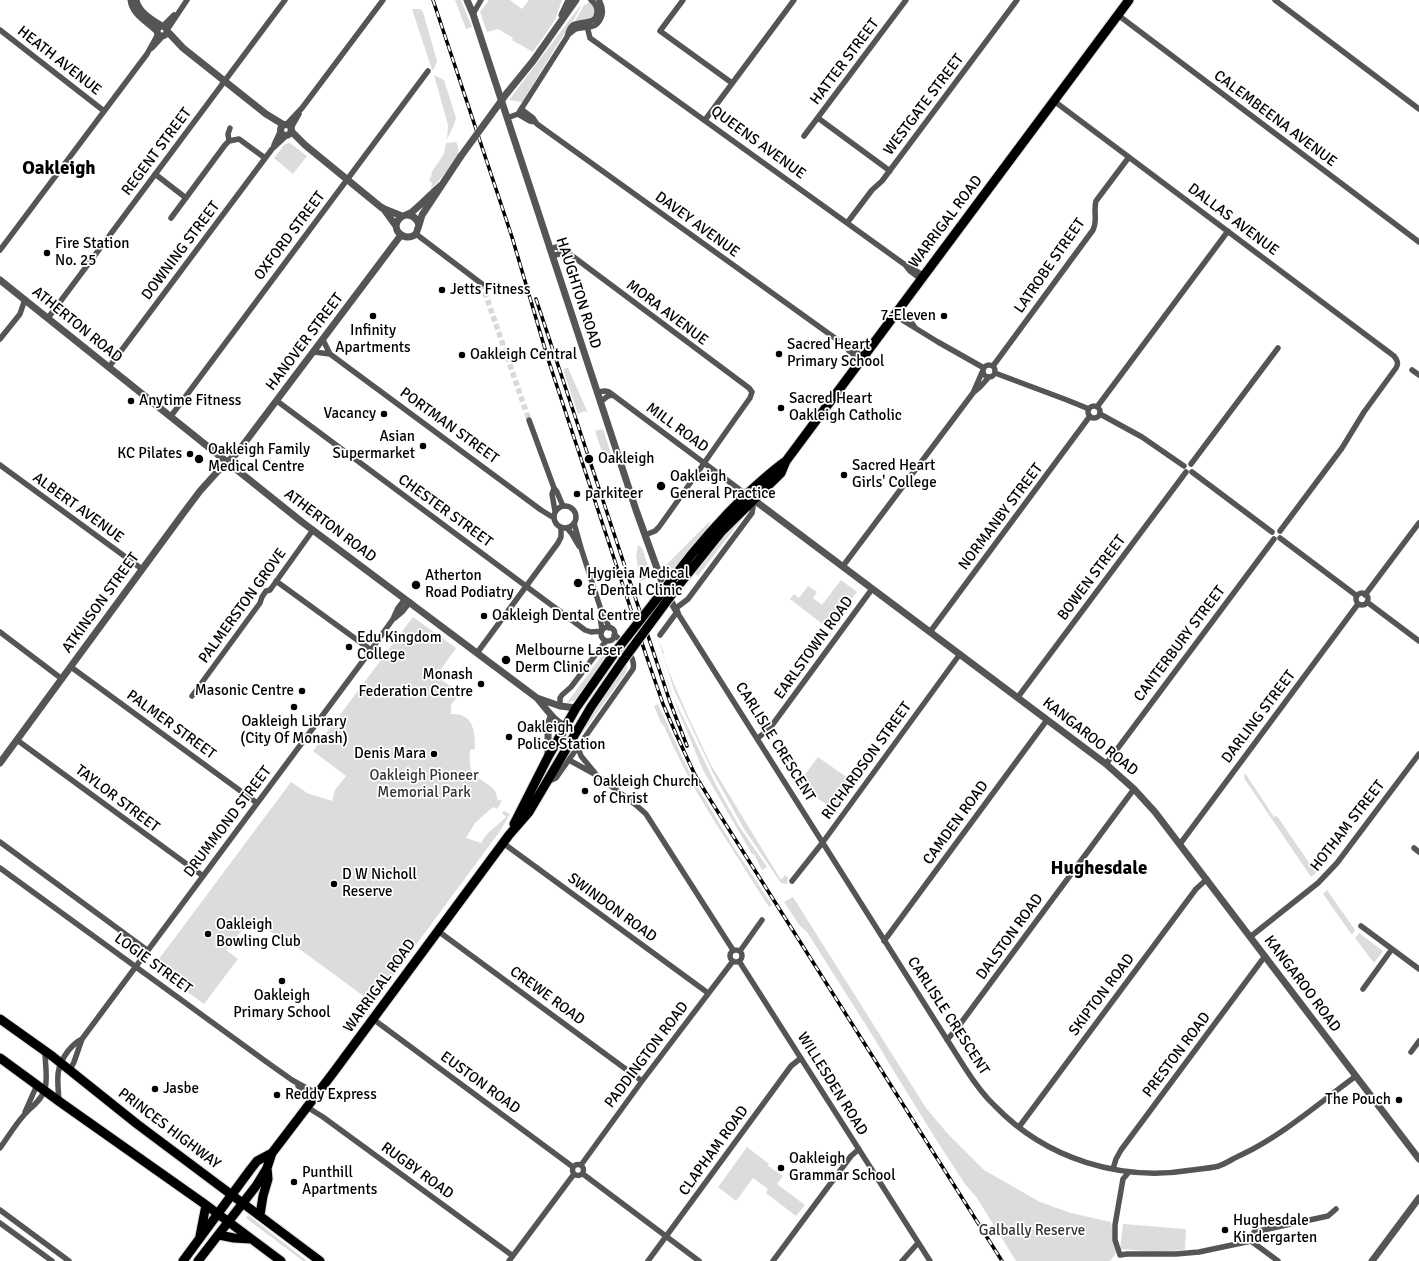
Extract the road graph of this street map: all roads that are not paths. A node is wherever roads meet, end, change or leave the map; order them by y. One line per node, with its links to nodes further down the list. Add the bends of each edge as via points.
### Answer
1 (131, 0): 24 (street, via 134,10)
2 (136, 0): 24 (street, via 140,10)
3 (187, 0): 24 (street)
4 (284, 0): 26 (street, REGENT STREET)
5 (383, 0): 36 (street, DOWNING STREET)
6 (477, 0): 18 (street)
7 (481, 0): 19 (street)
8 (569, 0): 22 (street)
9 (576, 0): 22 (street)
10 (591, 0): 21 (street, via 596,5 597,12)
11 (600, 0): 21 (street, via 603,12 599,22)
12 (683, 0): 27 (street, via 660,31)
13 (794, 0): 27 (street)
14 (906, 0): 33 (street, HATTER STREET)
15 (1017, 0): 41 (street, WESTGATE STREET)
16 (1128, 0): 20 (highway, WARRIGAL ROAD)
17 (1275, 0): 29 (street)
18 (468, 3): 19 (street, HAUGHTON ROAD)
19 (472, 14): 32 (street, HAUGHTON ROAD)
20 (1118, 15): 28 (highway, WARRIGAL ROAD); 55 (street, CALEMBEENA AVENUE)
21 (590, 25): 31 (street, via 575,29 567,36); 34 (street, QUEENS AVENUE, via 590,38)
22 (556, 29): 44 (street, bridge)
23 (0, 30): 30 (street, HEATH AVENUE)
24 (163, 31): 26 (street); 30 (street)
25 (428, 71): 43 (street, OXFORD STREET)
26 (225, 81): 36 (street); 42 (street, REGENT STREET)
27 (732, 83): 34 (street)
28 (1054, 100): 39 (street, DALLAS AVENUE); 60 (highway, WARRIGAL ROAD)
29 (1419, 109)
30 (104, 111): 57 (street)
31 (520, 112): 32 (street); 71 (street, DAVEY AVENUE, via 533,118 535,122 851,348)
32 (507, 118): 56 (street, HAUGHTON ROAD)
33 (818, 118): 37 (street, HATTER STREET); 41 (street, HATTER STREET)
34 (705, 120): 49 (street, QUEENS AVENUE)
35 (230, 128): 38 (street)
36 (286, 130): 40 (street, DOWNING STREET); 43 (street)
37 (804, 136)
38 (229, 141): 40 (street, via 239,139); 45 (street)
39 (1129, 157): 52 (street, DALLAS AVENUE); 72 (street, LATROBE STREET, via 1096,201 1096,223 1093,230)
40 (265, 158): 73 (street, DOWNING STREET)
41 (890, 170): 49 (street, WESTGATE STREET)
42 (155, 174): 45 (street); 65 (street, REGENT STREET)
43 (347, 179): 46 (street); 87 (street, OXFORD STREET)
44 (440, 186): 47 (street, via 412,212); 50 (street, via 420,218)
45 (186, 198): 48 (street)
46 (382, 208): 47 (street); 51 (street)
47 (404, 216): 50 (street, via 411,215); 51 (street, via 399,219)
48 (171, 218)
49 (847, 223): 60 (street, QUEENS AVENUE, via 912,268)
50 (419, 225): 53 (street)
51 (396, 226): 54 (street)
52 (1228, 231): 84 (street); 105 (street, DALLAS AVENUE, via 1394,356 1398,365 1342,448)
53 (416, 234): 54 (street); 62 (street)
54 (402, 236): 67 (street, HANOVER STREET)
55 (1419, 242)
56 (550, 249): 58 (street, MORA AVENUE, via 560,248); 59 (street, HAUGHTON ROAD)
57 (0, 250)
58 (567, 253): 59 (street); 91 (street, MORA AVENUE, via 752,392 752,396)
59 (552, 256): 79 (street, HAUGHTON ROAD)
60 (922, 278): 64 (highway, WARRIGAL ROAD)
61 (0, 280): 63 (street, ATHERTON ROAD)
62 (482, 284)
63 (24, 299): 65 (street, ATHERTON ROAD); 66 (street, via 18,317)
64 (896, 314): 71 (highway, WARRIGAL ROAD); 74 (street)
65 (48, 318): 73 (street, ATHERTON ROAD)
66 (0, 339)
67 (323, 340): 69 (street, HANOVER STREET); 70 (street, PORTMAN STREET)
68 (1278, 348): 92 (street)
69 (314, 352): 70 (street, PORTMAN STREET); 82 (street, HANOVER STREET)
70 (330, 354): 100 (street, PORTMAN STREET)
71 (862, 359): 97 (highway, WARRIGAL ROAD, via 786,460 775,468)
72 (993, 366): 74 (street, via 989,365); 76 (street)
73 (109, 367): 87 (street, ATHERTON ROAD)
74 (983, 369): 78 (street, via 984,375); 80 (street)
75 (1412, 370): 77 (street)
76 (995, 373): 78 (street); 85 (street)
77 (1419, 375)
78 (989, 377): 80 (street)
79 (597, 392): 81 (street, MILL ROAD, via 607,391); 83 (street, HAUGHTON ROAD)
80 (973, 393): 111 (street)
81 (613, 395): 83 (street); 91 (street, MILL ROAD)
82 (277, 401): 90 (street, HANOVER STREET); 114 (street, CHESTER STREET)
83 (600, 402): 107 (street, HAUGHTON ROAD)
84 (1097, 407): 85 (street); 86 (street)
85 (1089, 409): 88 (street)
86 (1100, 414): 88 (street, via 1095,418); 94 (street, via 1142,437)
87 (170, 416): 90 (street, ATHERTON ROAD)
88 (1090, 416): 127 (street, NORMANBY STREET)
89 (529, 420): 96 (street)
90 (228, 463): 104 (street, ATHERTON ROAD); 112 (street, ATKINSON STREET, via 200,491)
91 (705, 463): 97 (street, MILL ROAD); 107 (street, via 659,527)
92 (1191, 464): 94 (street); 95 (street, via 1193,469)
93 (0, 465): 112 (street, ALBERT AVENUE)
94 (1184, 466): 95 (street, via 1184,470)
95 (1189, 472): 106 (street); 139 (street, BOWEN STREET)
96 (554, 488): 98 (street); 99 (street, via 552,494)
97 (750, 497): 111 (street, KANGAROO ROAD); 122 (street, WARRIGAL ROAD, via 752,513 688,599); 133 (highway, WARRIGAL ROAD, bridge, via 716,525); 146 (highway, WARRIGAL ROAD, bridge, via 678,586 597,697)
98 (563, 506): 99 (street); 101 (street, via 573,510 576,518)
99 (555, 511): 100 (street)
100 (554, 518): 103 (street, via 556,524)
101 (574, 522): 103 (street); 110 (street)
102 (1419, 523): 117 (street)
103 (564, 527): 110 (street); 114 (street, via 558,543)
104 (312, 530): 113 (street, PALMERSTON GROVE); 119 (street, ATHERTON ROAD)
105 (1280, 531): 106 (street); 108 (street)
106 (1272, 532): 109 (street)
107 (645, 535): 116 (street, HAUGHTON ROAD)
108 (1280, 538): 109 (street); 118 (street)
109 (1274, 539): 154 (street, CANTERBURY STREET)
110 (581, 548): 123 (street)
111 (843, 566): 115 (street, KANGAROO ROAD)
112 (142, 569): 136 (street, ATKINSON STREET)
113 (276, 581): 132 (street); 138 (street, PALMERSTON GROVE, via 262,596 260,603)
114 (526, 585): 125 (street, CHESTER STREET, via 585,630); 134 (street)
115 (872, 589): 127 (street, KANGAROO ROAD); 147 (street, EARLSTOWN ROAD, via 770,728)
116 (666, 593): 122 (street, CARLISLE CRESCENT)
117 (1365, 595): 118 (street, via 1362,593); 120 (street)
118 (1357, 596): 121 (street)
119 (407, 601): 132 (street, DRUMMOND STREET, via 402,612 393,619); 134 (street, ATHERTON ROAD)
120 (1367, 602): 121 (street, via 1364,605); 131 (street)
121 (1358, 604): 163 (street, DARLING STREET)
122 (676, 611): 129 (street, WARRIGAL ROAD); 147 (street, CARLISLE CRESCENT)
123 (602, 613): 124 (street); 125 (street)
124 (609, 628): 125 (street); 128 (street, via 613,630)
125 (602, 630): 130 (street, via 602,637)
126 (0, 632): 137 (street)
127 (930, 632): 135 (street, KANGAROO ROAD)
128 (614, 635): 130 (street); 133 (street, WARRIGAL ROAD, via 624,644)
129 (660, 635)
130 (608, 641): 133 (street); 141 (street, via 562,695)
131 (1419, 641)
132 (371, 650): 158 (street, DRUMMOND STREET)
133 (621, 650): 142 (highway, WARRIGAL ROAD); 149 (street, WARRIGAL ROAD, via 633,659 633,669)
134 (477, 653): 140 (street, ATHERTON ROAD)
135 (960, 654): 139 (street, KANGAROO ROAD); 161 (street, RICHARDSON STREET)
136 (71, 667): 137 (street, ATKINSON STREET); 158 (street, PALMER STREET)
137 (62, 679): 148 (street, ATKINSON STREET)
138 (192, 696)
139 (1018, 697): 144 (street, KANGAROO ROAD)
140 (537, 698): 141 (street, ATHERTON ROAD); 143 (street, ATHERTON ROAD)
141 (560, 706): 142 (street, ATHERTON ROAD)
142 (576, 708): 145 (highway, WARRIGAL ROAD)
143 (551, 716): 145 (street, ATHERTON ROAD); 151 (street, via 548,725)
144 (1047, 720): 154 (street, KANGAROO ROAD); 172 (street, CAMDEN ROAD)
145 (565, 727): 146 (street, ATHERTON ROAD); 151 (highway, WARRIGAL ROAD)
146 (577, 730): 156 (highway, WARRIGAL ROAD)
147 (758, 738): 161 (street, CARLISLE CRESCENT)
148 (17, 740): 152 (street, ATKINSON STREET); 165 (street, TAYLOR STREET)
149 (578, 746): 153 (street, WARRIGAL ROAD); 155 (street, via 581,756)
150 (1419, 754): 171 (street, HOTHAM STREET, via 1328,874)
151 (548, 757): 159 (highway, WARRIGAL ROAD)
152 (1, 760)
153 (569, 760): 155 (street); 156 (street, WARRIGAL ROAD, via 556,778)
154 (1106, 764): 157 (street, KANGAROO ROAD)
155 (598, 776): 175 (street, via 646,814)
156 (547, 783): 159 (highway, WARRIGAL ROAD, via 529,812)
157 (1134, 789): 163 (street, KANGAROO ROAD); 186 (street, DALSTON ROAD)
158 (257, 803): 165 (street, DRUMMOND STREET)
159 (509, 835): 162 (highway, WARRIGAL ROAD)
160 (0, 842): 174 (street, LOGIE STREET)
161 (823, 842): 167 (street, RICHARDSON STREET); 172 (street, CARLISLE CRESCENT)
162 (503, 843): 170 (highway, WARRIGAL ROAD); 182 (street, SWINDON ROAD)
163 (1180, 844): 166 (street, KANGAROO ROAD)
164 (0, 868): 179 (street, LOGIE STREET)
165 (203, 876): 174 (street, DRUMMOND STREET)
166 (1207, 879): 171 (street, KANGAROO ROAD); 200 (street, SKIPTON ROAD, via 1196,889)
167 (792, 881)
168 (762, 920): 176 (street)
169 (1361, 926): 173 (street)
170 (438, 931): 184 (highway, WARRIGAL ROAD); 195 (street, CREWE ROAD)
171 (1250, 937): 177 (street, KANGAROO ROAD)
172 (884, 941): 186 (street, CARLISLE CRESCENT)
173 (1392, 949): 180 (street); 181 (street)
174 (148, 950): 179 (street, DRUMMOND STREET)
175 (733, 950): 176 (street); 178 (street, via 730,958)
176 (740, 951): 178 (street, via 742,957)
177 (1265, 956): 194 (street, KANGAROO ROAD); 208 (street, PRESTON ROAD, via 1121,1150)
178 (736, 961): 182 (street, PADDINGTON ROAD); 191 (street, WILLESDEN ROAD)
179 (136, 966): 185 (street, DRUMMOND STREET); 197 (street, LOGIE STREET, via 292,1080)
180 (1419, 969)
181 (1364, 989)
182 (708, 993): 195 (street, PADDINGTON ROAD)
183 (0, 1019): 188 (highway, PRINCES HIGHWAY)
184 (373, 1019): 197 (highway, WARRIGAL ROAD); 206 (street, EUSTON ROAD)
185 (82, 1039): 192 (street, DRUMMOND STREET, via 77,1041); 193 (street, DRUMMOND STREET)
186 (947, 1040): 200 (street, CARLISLE CRESCENT, via 985,1096)
187 (1419, 1041): 189 (street)
188 (45, 1052): 192 (highway, PRINCES HIGHWAY); 196 (street, via 47,1077)
189 (1411, 1052)
190 (0, 1058): 196 (highway)
191 (801, 1058): 202 (street, WILLESDEN ROAD); 223 (street, CLAPHAM ROAD, via 791,1066)
192 (60, 1063): 193 (highway, PRINCES HIGHWAY); 198 (street, via 57,1074)
193 (70, 1070): 212 (highway, PRINCES HIGHWAY)
194 (1356, 1076): 204 (street, KANGAROO ROAD); 209 (street, CARLISLE CRESCENT, via 1263,1144 1220,1166 1157,1174)
195 (642, 1081): 205 (street, PADDINGTON ROAD)
196 (41, 1088): 198 (highway); 199 (street); 199 (street, via 41,1097)
197 (312, 1100): 203 (highway, WARRIGAL ROAD); 229 (street, RUGBY ROAD, via 330,1122)
198 (60, 1102): 215 (highway)
199 (24, 1116): 201 (street)
200 (1019, 1127): 208 (street, CARLISLE CRESCENT, via 1060,1152)
201 (0, 1148)
202 (859, 1149): 227 (street, WILLESDEN ROAD); 238 (street, via 851,1156)
203 (272, 1153): 207 (highway, WARRIGAL ROAD); 212 (highway, WARRIGAL ROAD, via 258,1161)
204 (1419, 1157)
205 (581, 1165): 206 (street); 211 (street)
206 (574, 1167): 210 (street)
207 (267, 1168): 214 (highway, WARRIGAL ROAD); 219 (highway, via 268,1179)
208 (1113, 1170): 209 (street, CARLISLE CRESCENT)
209 (1129, 1172): 228 (street, via 1123,1179 1115,1225 1115,1240)
210 (574, 1174): 211 (street); 229 (street)
211 (583, 1174): 223 (street)
212 (231, 1194): 214 (highway, PRINCES HIGHWAY); 218 (highway, WARRIGAL ROAD)
213 (1419, 1198): 243 (street)
214 (243, 1202): 219 (highway, PRINCES HIGHWAY); 220 (highway, WARRIGAL ROAD)
215 (206, 1205): 218 (highway); 224 (highway)
216 (1336, 1209): 226 (street, via 1328,1216 1254,1232)
217 (0, 1210): 231 (street)
218 (217, 1214): 220 (highway); 224 (highway, WARRIGAL ROAD)
219 (260, 1216): 235 (highway, PRINCES HIGHWAY)
220 (228, 1222): 222 (highway, WARRIGAL ROAD); 225 (highway)
221 (0, 1223): 230 (street)
222 (219, 1235): 225 (highway); 233 (highway, WARRIGAL ROAD)
223 (667, 1236): 236 (street, CLAPHAM ROAD); 237 (street)
224 (199, 1239): 232 (highway, WARRIGAL ROAD)
225 (251, 1239): 234 (highway)
226 (1251, 1241): 228 (street, via 1199,1252); 242 (street)
227 (918, 1242): 239 (street); 240 (street, WILLESDEN ROAD)
228 (1120, 1255): 241 (street)
229 (511, 1258)
230 (52, 1261)
231 (69, 1261)
232 (183, 1261)
233 (198, 1261)
234 (281, 1261)
235 (320, 1261)
236 (648, 1261)
237 (699, 1261)
238 (773, 1261)
239 (902, 1261)
240 (930, 1261)
241 (1116, 1261)
242 (1278, 1261)
243 (1372, 1261)

